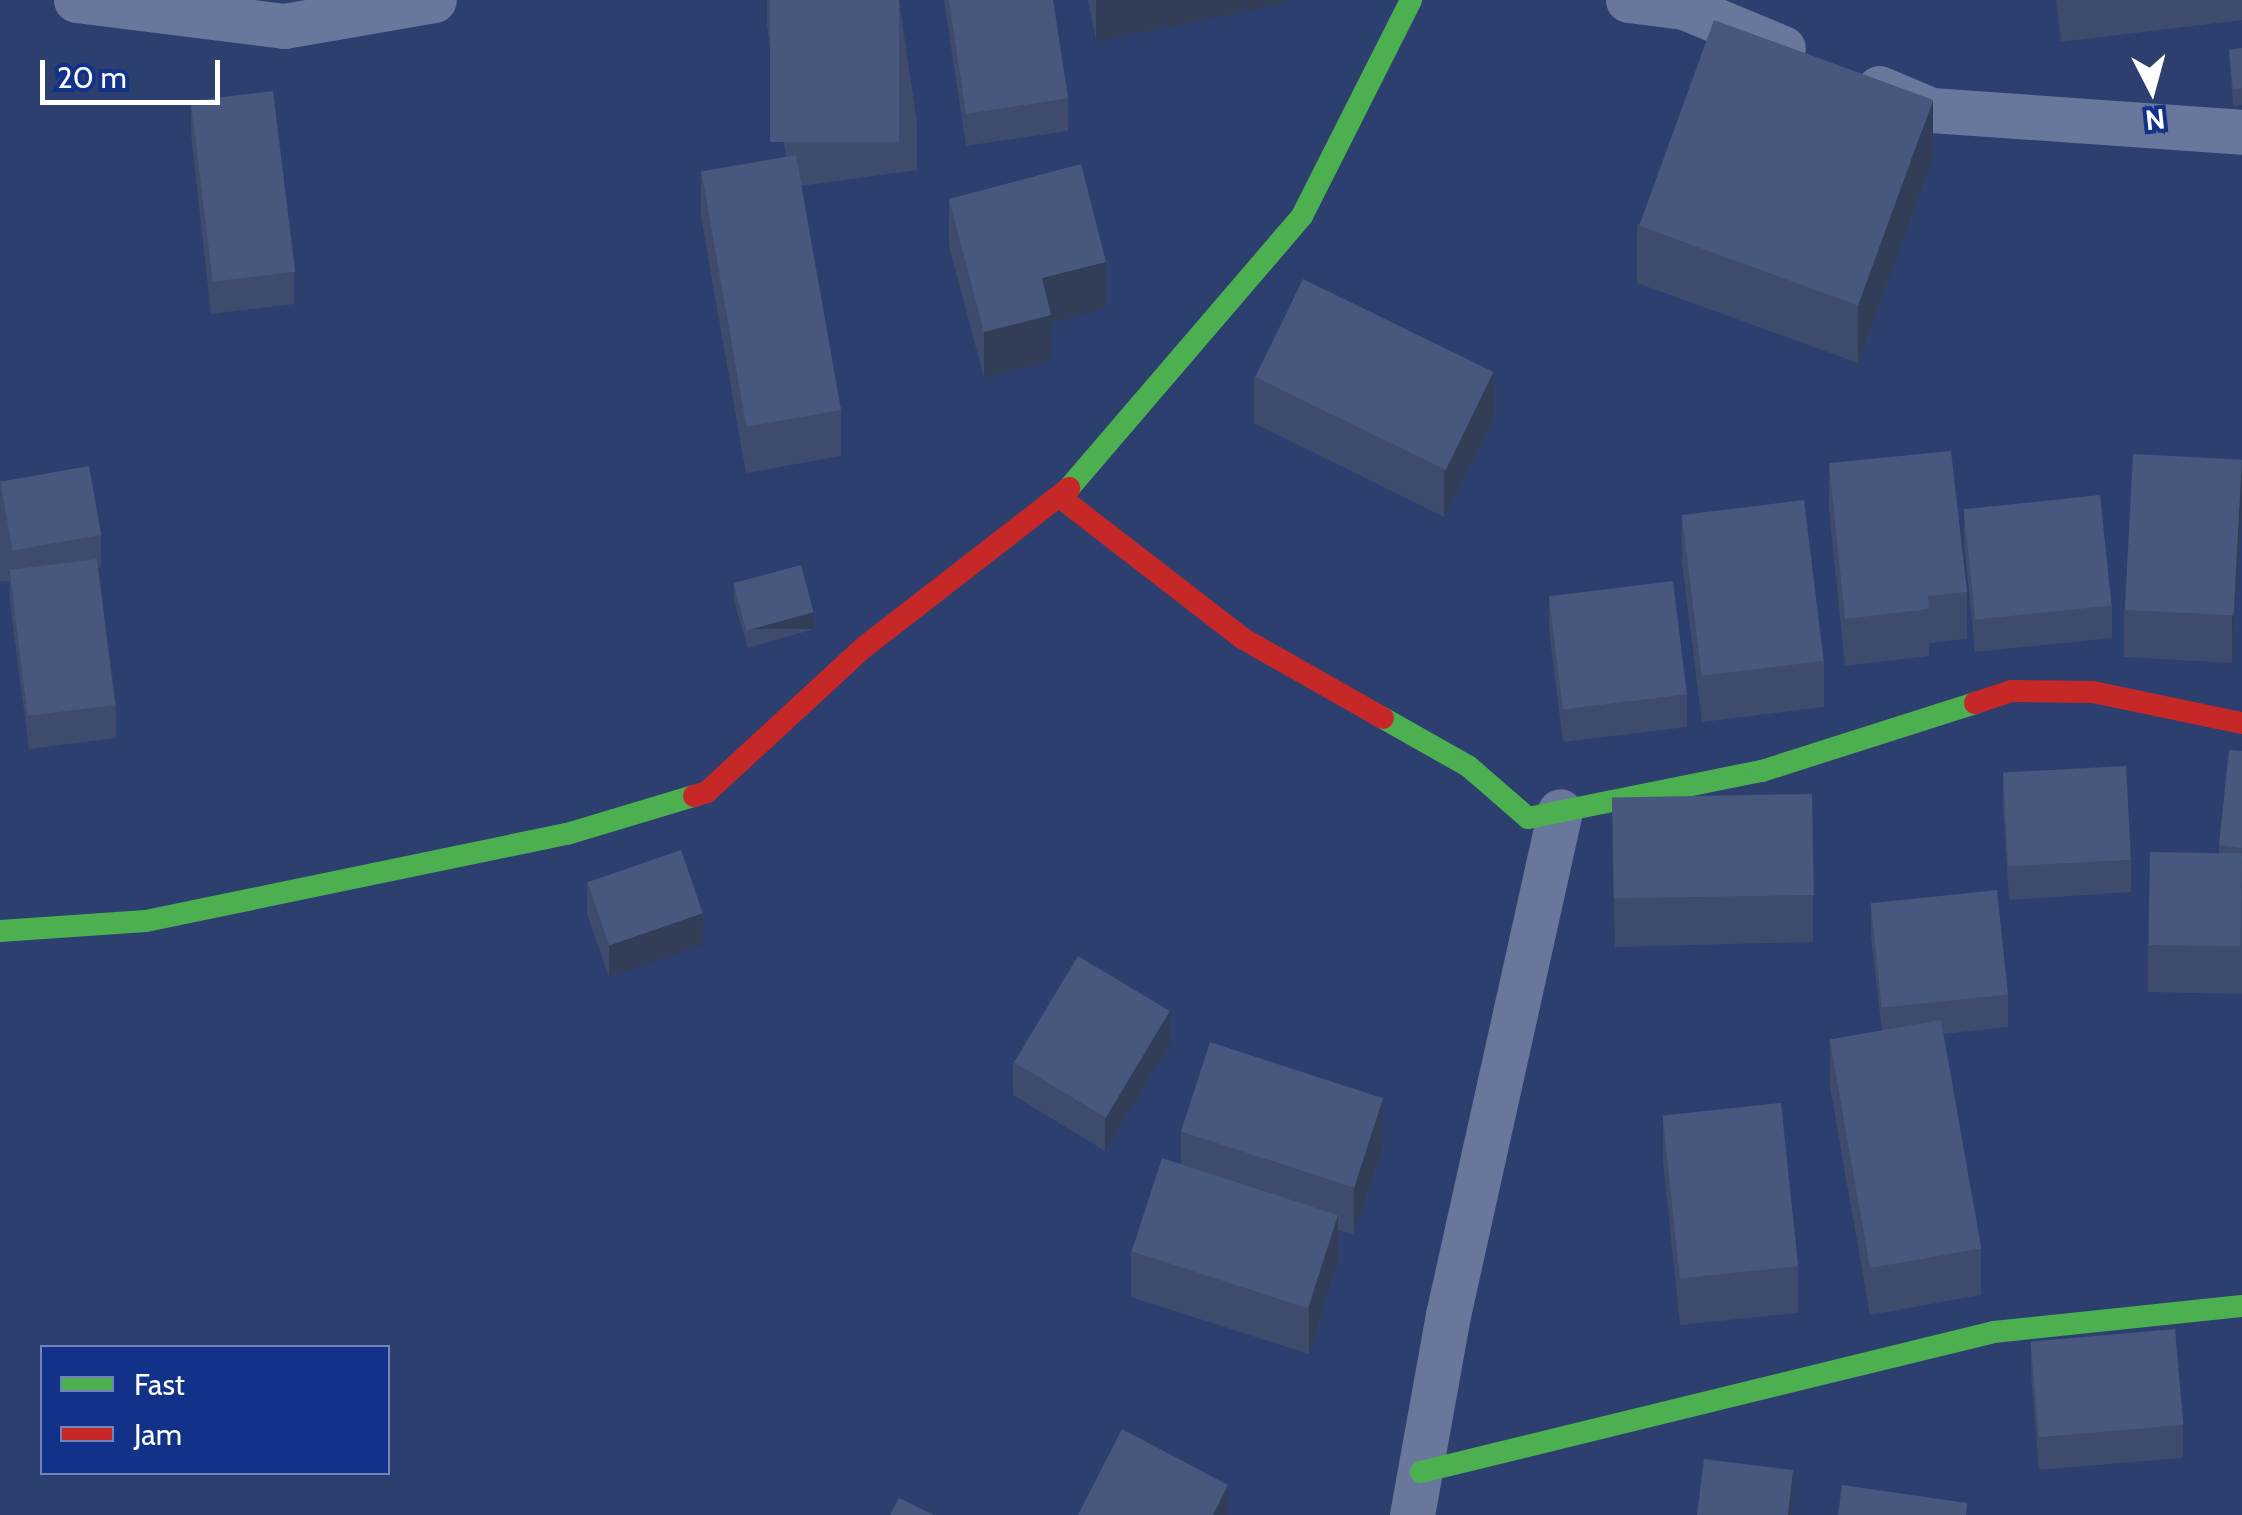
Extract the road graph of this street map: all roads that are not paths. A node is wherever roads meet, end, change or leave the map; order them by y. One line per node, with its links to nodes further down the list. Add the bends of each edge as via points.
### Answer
1 (76, 0): 2 (street, via 284,26)
2 (434, 0)
3 (1411, 0): 6 (street, via 1302,216)
4 (1628, 0): 5 (street, via 1684,7 1931,110)
5 (2242, 132)
6 (1061, 498): 8 (street, via 1242,638 1468,766 1528,818); 9 (street, via 863,648 707,792 567,834 146,921)
7 (2242, 723): 8 (street, via 2093,692 2011,692 1762,771)
8 (1560, 811): 11 (street, via 1448,1315)
9 (0, 931)
10 (2242, 1306): 11 (street, via 1994,1332)
11 (1416, 1493)

